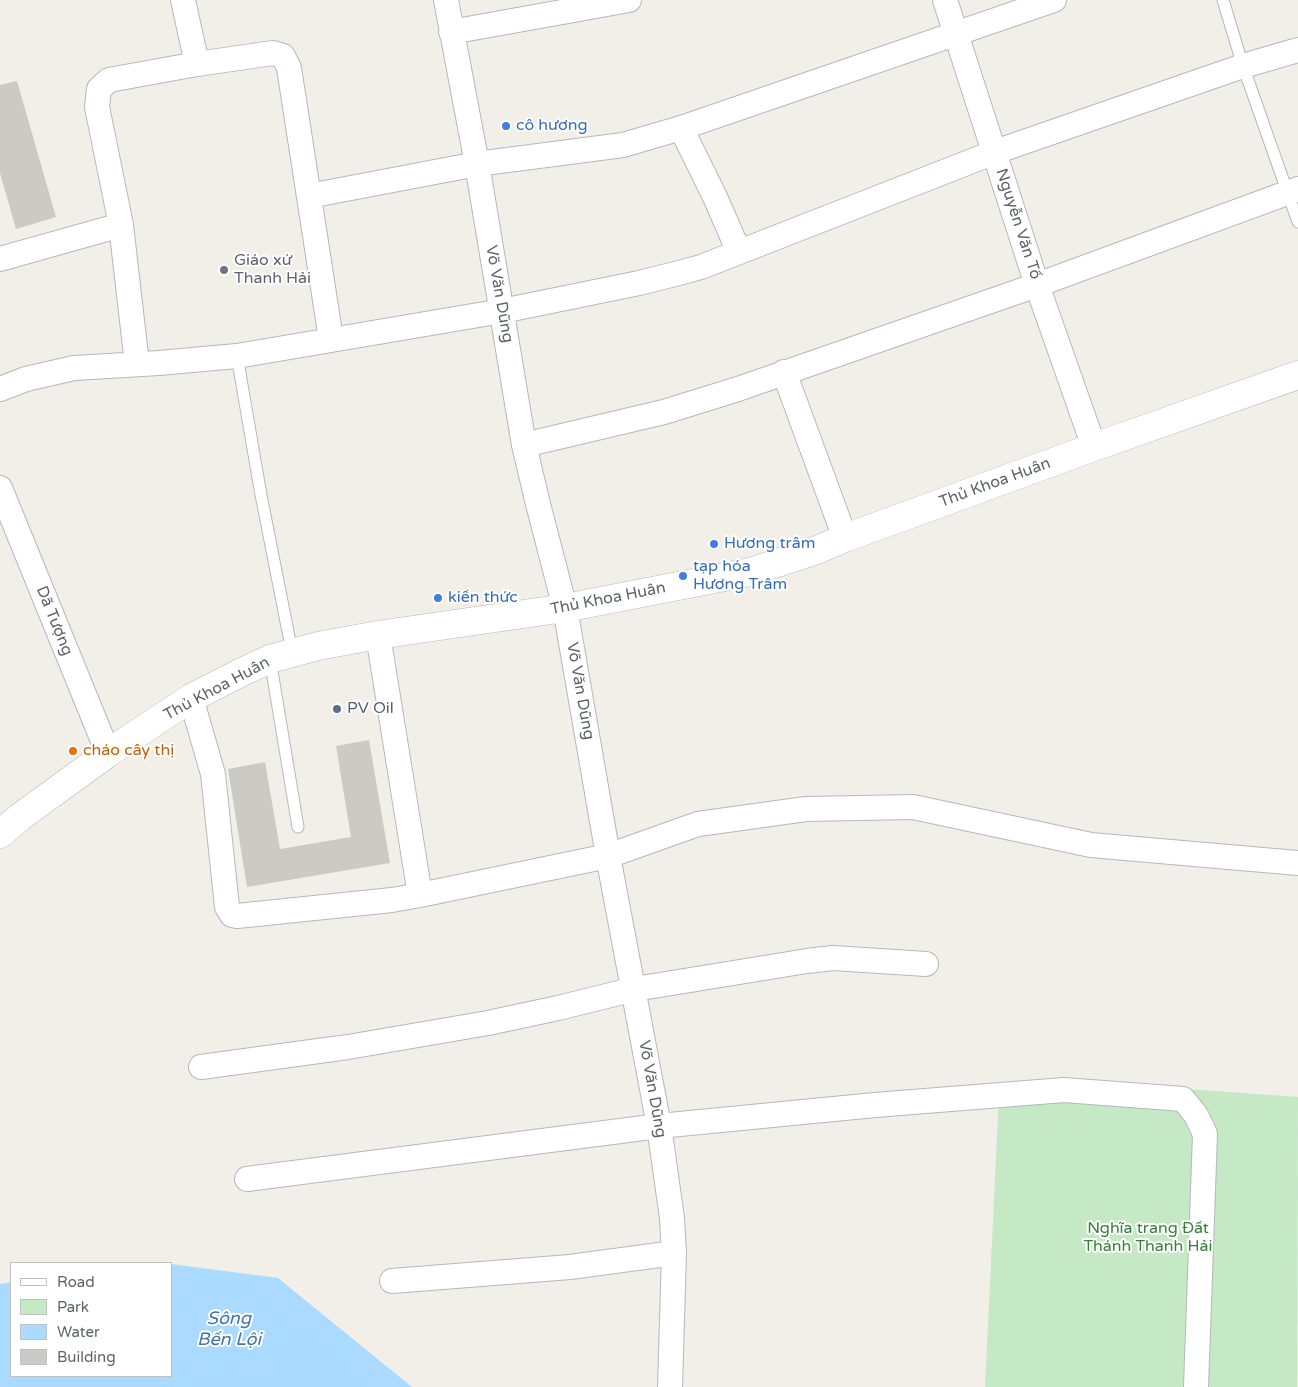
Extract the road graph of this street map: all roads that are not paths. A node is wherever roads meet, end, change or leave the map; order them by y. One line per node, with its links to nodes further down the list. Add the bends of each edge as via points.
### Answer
1 (183, 0): 10 (street)
2 (446, 0): 7 (street, Võ Văn Dũng)
3 (629, 0): 7 (street)
4 (945, 0): 8 (street, Nguyễn Văn Tố)
5 (1054, 0): 8 (street)
6 (1222, 0): 11 (lane)
7 (451, 32): 14 (street, Võ Văn Dũng)
8 (956, 33): 12 (street); 13 (street, Nguyễn Văn Tố)
9 (1298, 50): 11 (street)
10 (197, 64): 16 (street, via 273,53 283,56 289,68); 18 (street, via 109,80 99,89 97,107)
11 (1243, 66): 13 (street); 15 (lane)
12 (681, 128): 14 (street, via 623,145); 19 (street)
13 (995, 152): 19 (street); 21 (street, Nguyễn Văn Tố)
14 (477, 164): 16 (street); 22 (street, Võ Văn Dũng)
15 (1293, 191): 17 (lane); 21 (street)
16 (309, 196): 23 (street)
17 (1298, 222)
18 (121, 225): 20 (street); 25 (street)
19 (738, 252): 22 (street, via 701,267 648,281)
20 (0, 259)
21 (1038, 285): 26 (street); 30 (street, Nguyễn Văn Tố)
22 (502, 311): 23 (street); 29 (street, Võ Văn Dũng)
23 (330, 339): 24 (street)
24 (237, 356): 25 (street); 36 (lane, via 261,496)
25 (137, 364): 28 (street, via 74,368)
26 (784, 372): 29 (street, via 664,412); 33 (street)
27 (1298, 375): 30 (main road, Thủ Khoa Huân)
28 (0, 388)
29 (524, 445): 34 (street, Võ Văn Dũng)
30 (1094, 447): 33 (main road, Thủ Khoa Huân)
31 (0, 488): 32 (street, Dã Tượng)
32 (7, 526): 38 (street, Dã Tượng)
33 (845, 538): 34 (main road, Thủ Khoa Huân, via 750,572)
34 (566, 608): 35 (main road, Thủ Khoa Huân); 41 (street, Võ Văn Dũng)
35 (378, 635): 36 (main road, Thủ Khoa Huân); 43 (street)
36 (281, 656): 37 (main road, Thủ Khoa Huân); 39 (lane)
37 (191, 698): 38 (main road, Thủ Khoa Huân); 43 (street, via 213,774 227,907 232,915 247,916)
38 (108, 753): 40 (main road, Thủ Khoa Huân)
39 (298, 827)
40 (0, 834)
41 (608, 856): 42 (street, via 698,824 806,809 912,807 1091,845); 43 (street); 45 (street, Võ Văn Dũng)
42 (1298, 863)
43 (420, 895)
44 (926, 964): 45 (street, via 833,958)
45 (634, 989): 46 (street, via 488,1023 348,1047); 47 (street, Võ Văn Dũng)
46 (201, 1067)
47 (659, 1126): 48 (street); 49 (street, Võ Văn Dũng); 52 (street, via 1064,1090 1183,1099 1205,1134)
48 (247, 1179)
49 (674, 1253): 50 (street, via 570,1267); 51 (street, Võ Văn Dũng)
50 (392, 1281)
51 (670, 1387)
52 (1196, 1387)

